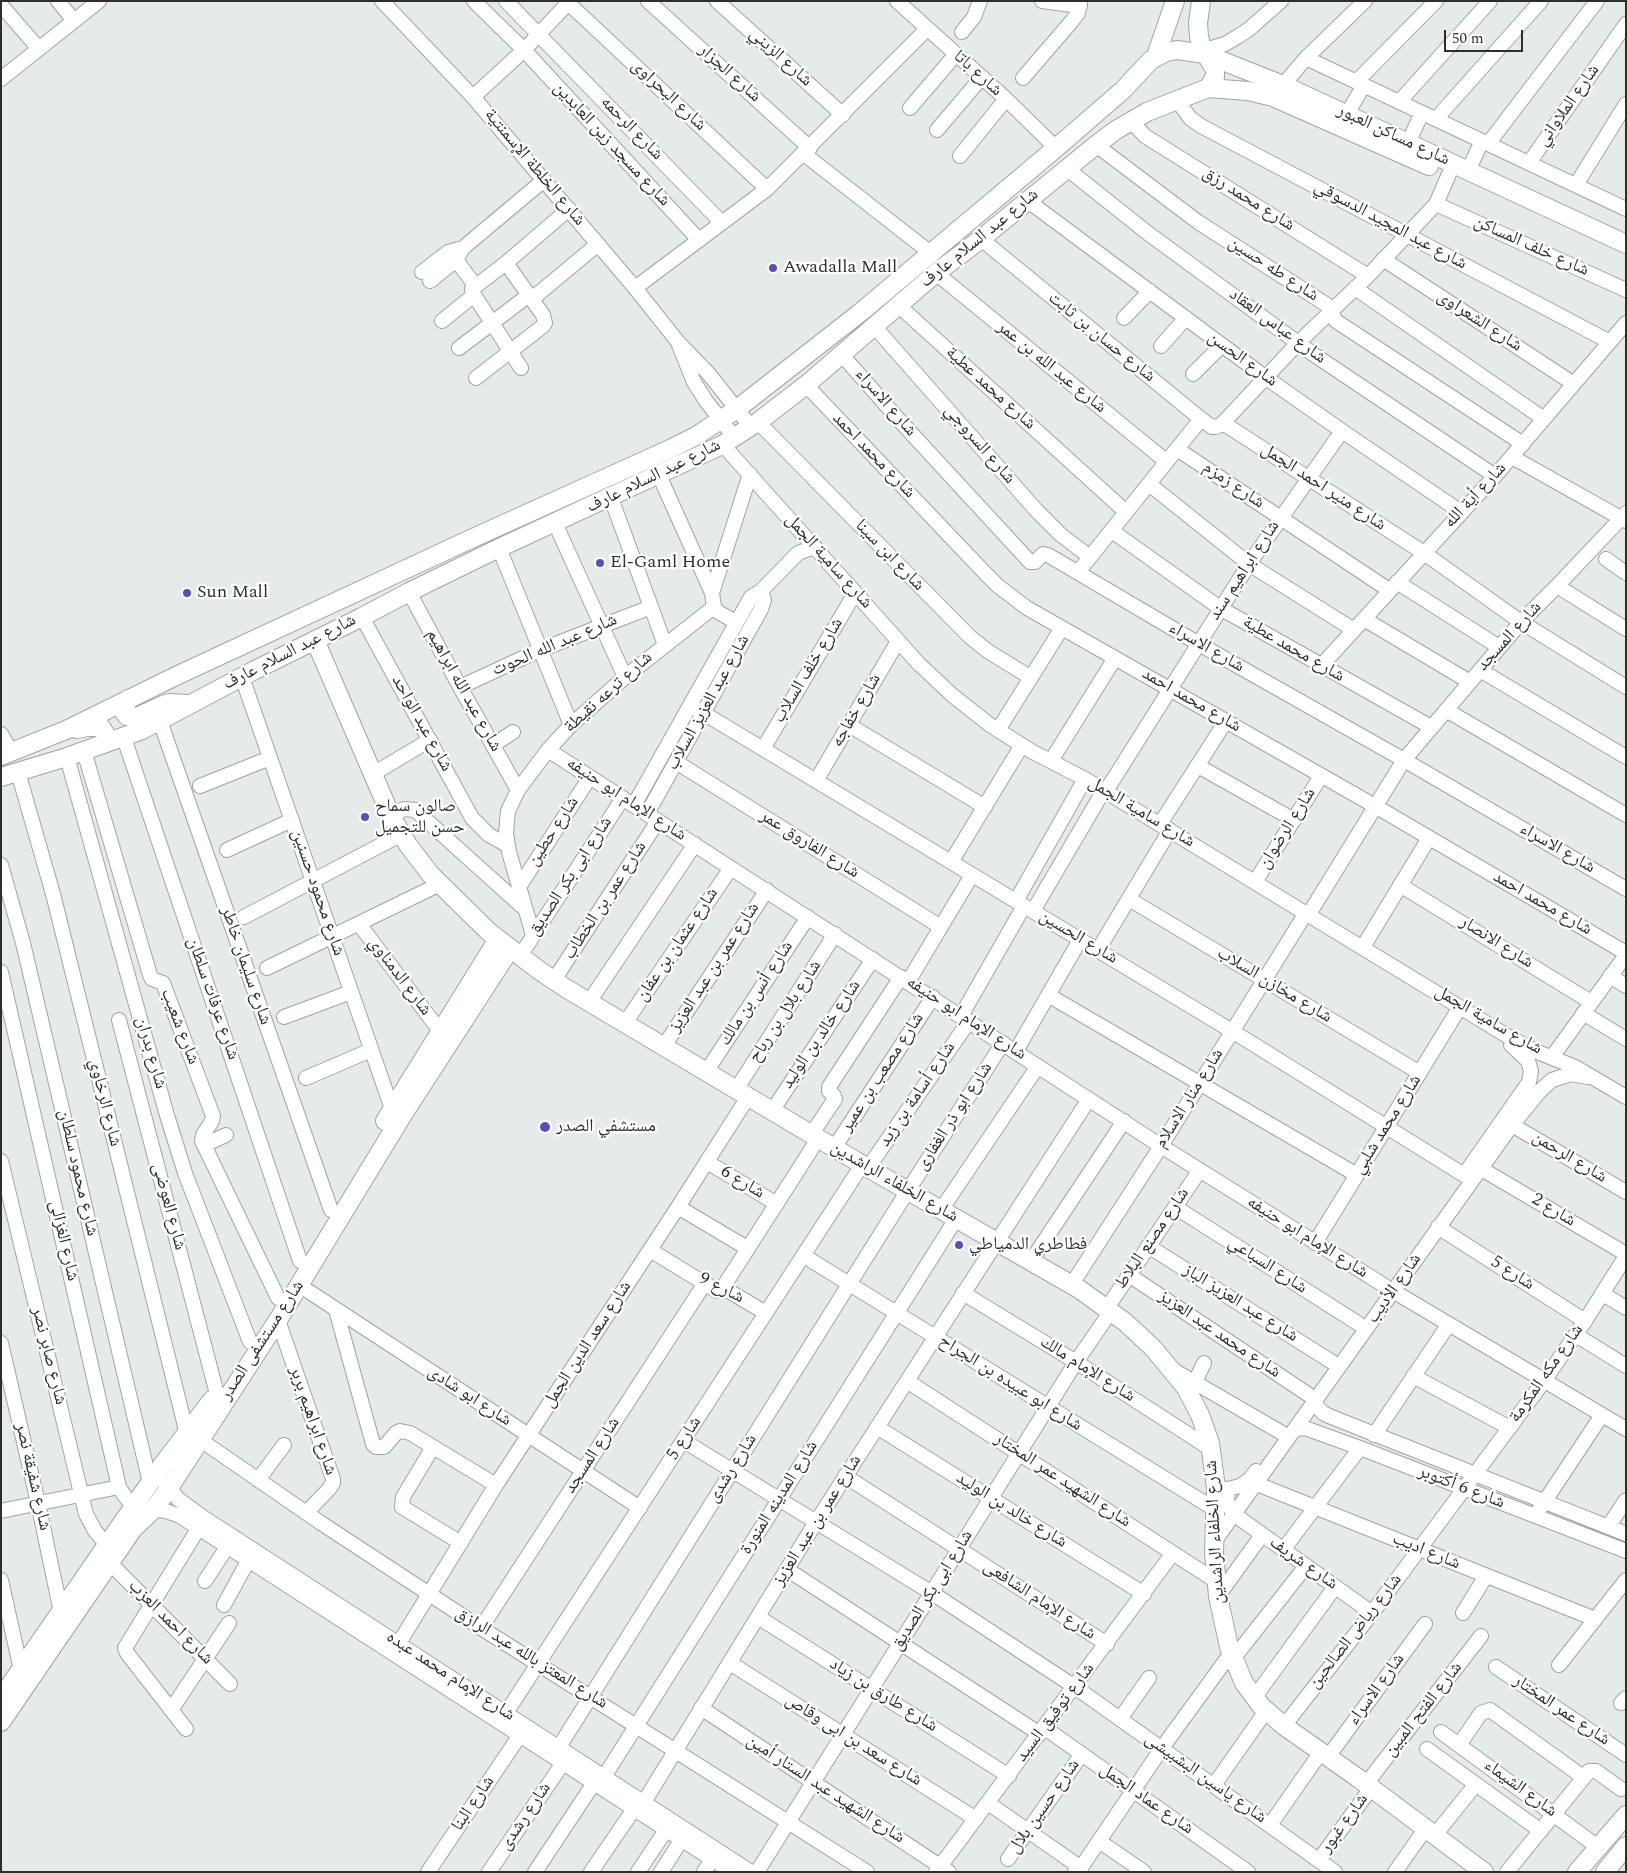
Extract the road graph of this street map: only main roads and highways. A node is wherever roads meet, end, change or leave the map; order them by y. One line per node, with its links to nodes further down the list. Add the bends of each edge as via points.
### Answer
1 (1175, 1): 3 (main road)
2 (1201, 1): 4 (main road)
3 (1169, 20): 4 (main road); 6 (main road)
4 (1198, 26): 5 (main road)
5 (1203, 51): 6 (main road, شارع مساكن العبور, via 1177,50); 7 (main road, via 1215,70 1215,77); 10 (main road, شارع مساكن العبور, via 1283,84)
6 (1156, 56): 8 (main road, شارع عبد السلام عارف)
7 (1208, 88): 9 (main road, شارع عبد السلام عارف); 11 (main road, شارع مساكن العبور, via 1248,91 1279,99)
8 (1118, 94): 9 (main road); 13 (main road, شارع عبد السلام عارف, via 932,254 721,420 670,449)
9 (1134, 119): 12 (main road, شارع عبد السلام عارف, via 1066,168 936,273 806,385 729,441 499,548)
10 (1626, 244)
11 (1626, 257)
12 (315, 640): 14 (main road, شارع عبد السلام عارف); 19 (main road, شارع الخلفاء الراشدين, via 391,816 402,834 440,884)
13 (128, 699): 14 (main road, via 124,712 131,718 170,703); 15 (main road, شارع عبد السلام عارف)
14 (190, 705): 16 (main road, شارع عبد السلام عارف, via 124,738)
15 (66, 730): 16 (main road, via 101,728 106,735); 17 (main road, شارع عبد السلام عارف)
16 (104, 744): 18 (main road, شارع عبد السلام عارف)
17 (6, 754)
18 (9, 775)
19 (509, 948): 20 (main road, شارع مستشفى الصدر, via 278,1320); 20 (main road, شارع مستشفى الصدر, via 440,1031); 28 (main road, شارع الخلفاء الراشدين, via 589,1002 814,1137 1072,1284 1109,1310 1153,1348 1186,1388 1206,1429 1222,1489 1216,1510 1214,1542 1217,1588 1232,1656 1244,1683 1260,1704 1284,1726 1369,1786)
20 (193, 1437): 21 (main road, شارع مستشفى الصدر); 22 (main road, شارع مستشفى الصدر)
21 (156, 1474): 22 (main road); 23 (main road, شارع مستشفى الصدر)
22 (173, 1482): 23 (main road, شارع مستشفى الصدر, via 154,1509)
23 (134, 1515): 24 (main road, شارع مستشفى الصدر, via 107,1545); 25 (main road, شارع مستشفى الصدر, via 110,1563)
24 (1, 1698)
25 (1, 1722)
26 (1626, 1815): 29 (main road)
27 (1624, 1852): 30 (main road)
28 (1477, 1870)
29 (1577, 1872)
30 (1605, 1872)

